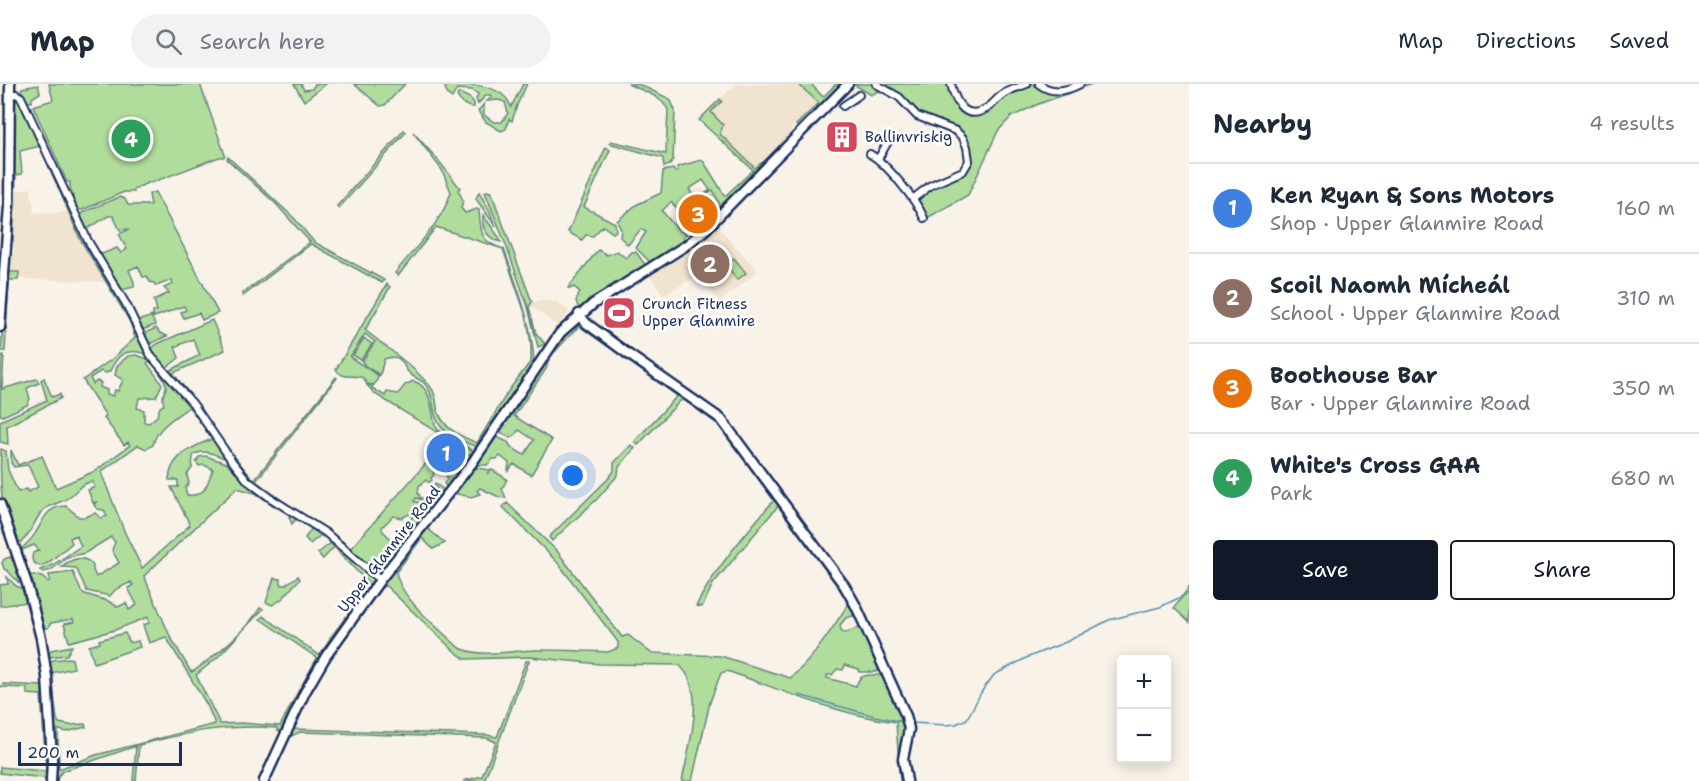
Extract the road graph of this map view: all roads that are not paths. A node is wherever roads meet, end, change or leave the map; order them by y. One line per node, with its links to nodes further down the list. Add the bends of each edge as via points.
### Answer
1 (10, 84): 9 (main road)
2 (876, 84): 15 (street, via 898,97 917,116 956,131 967,147 969,161 963,171 931,185)
3 (951, 84): 4 (street, via 955,101 962,109 976,112 1008,91)
4 (1027, 84)
5 (1039, 84): 6 (street, via 1057,91)
6 (1080, 84)
7 (846, 87): 10 (street); 17 (main road, Upper Glanmire Road, via 705,230)
8 (859, 94): 10 (street)
9 (10, 95): 18 (main road, via 9,206); 20 (street, via 21,97 88,241 126,304 151,356 188,399 243,476 326,532)
10 (851, 100): 11 (street)
11 (843, 106)
12 (890, 140): 14 (street)
13 (870, 154): 14 (street)
14 (878, 159): 15 (street)
15 (914, 198): 16 (street)
16 (924, 219)
17 (579, 314): 20 (main road, Upper Glanmire Road, via 555,339 475,460); 23 (main road, via 586,323 721,419 844,585 906,716 909,729 903,759)
18 (0, 327)
19 (0, 504): 21 (main road, via 41,638)
20 (380, 580): 22 (main road, Upper Glanmire Road, via 311,681)
21 (51, 781)
22 (264, 781)
23 (907, 781)

